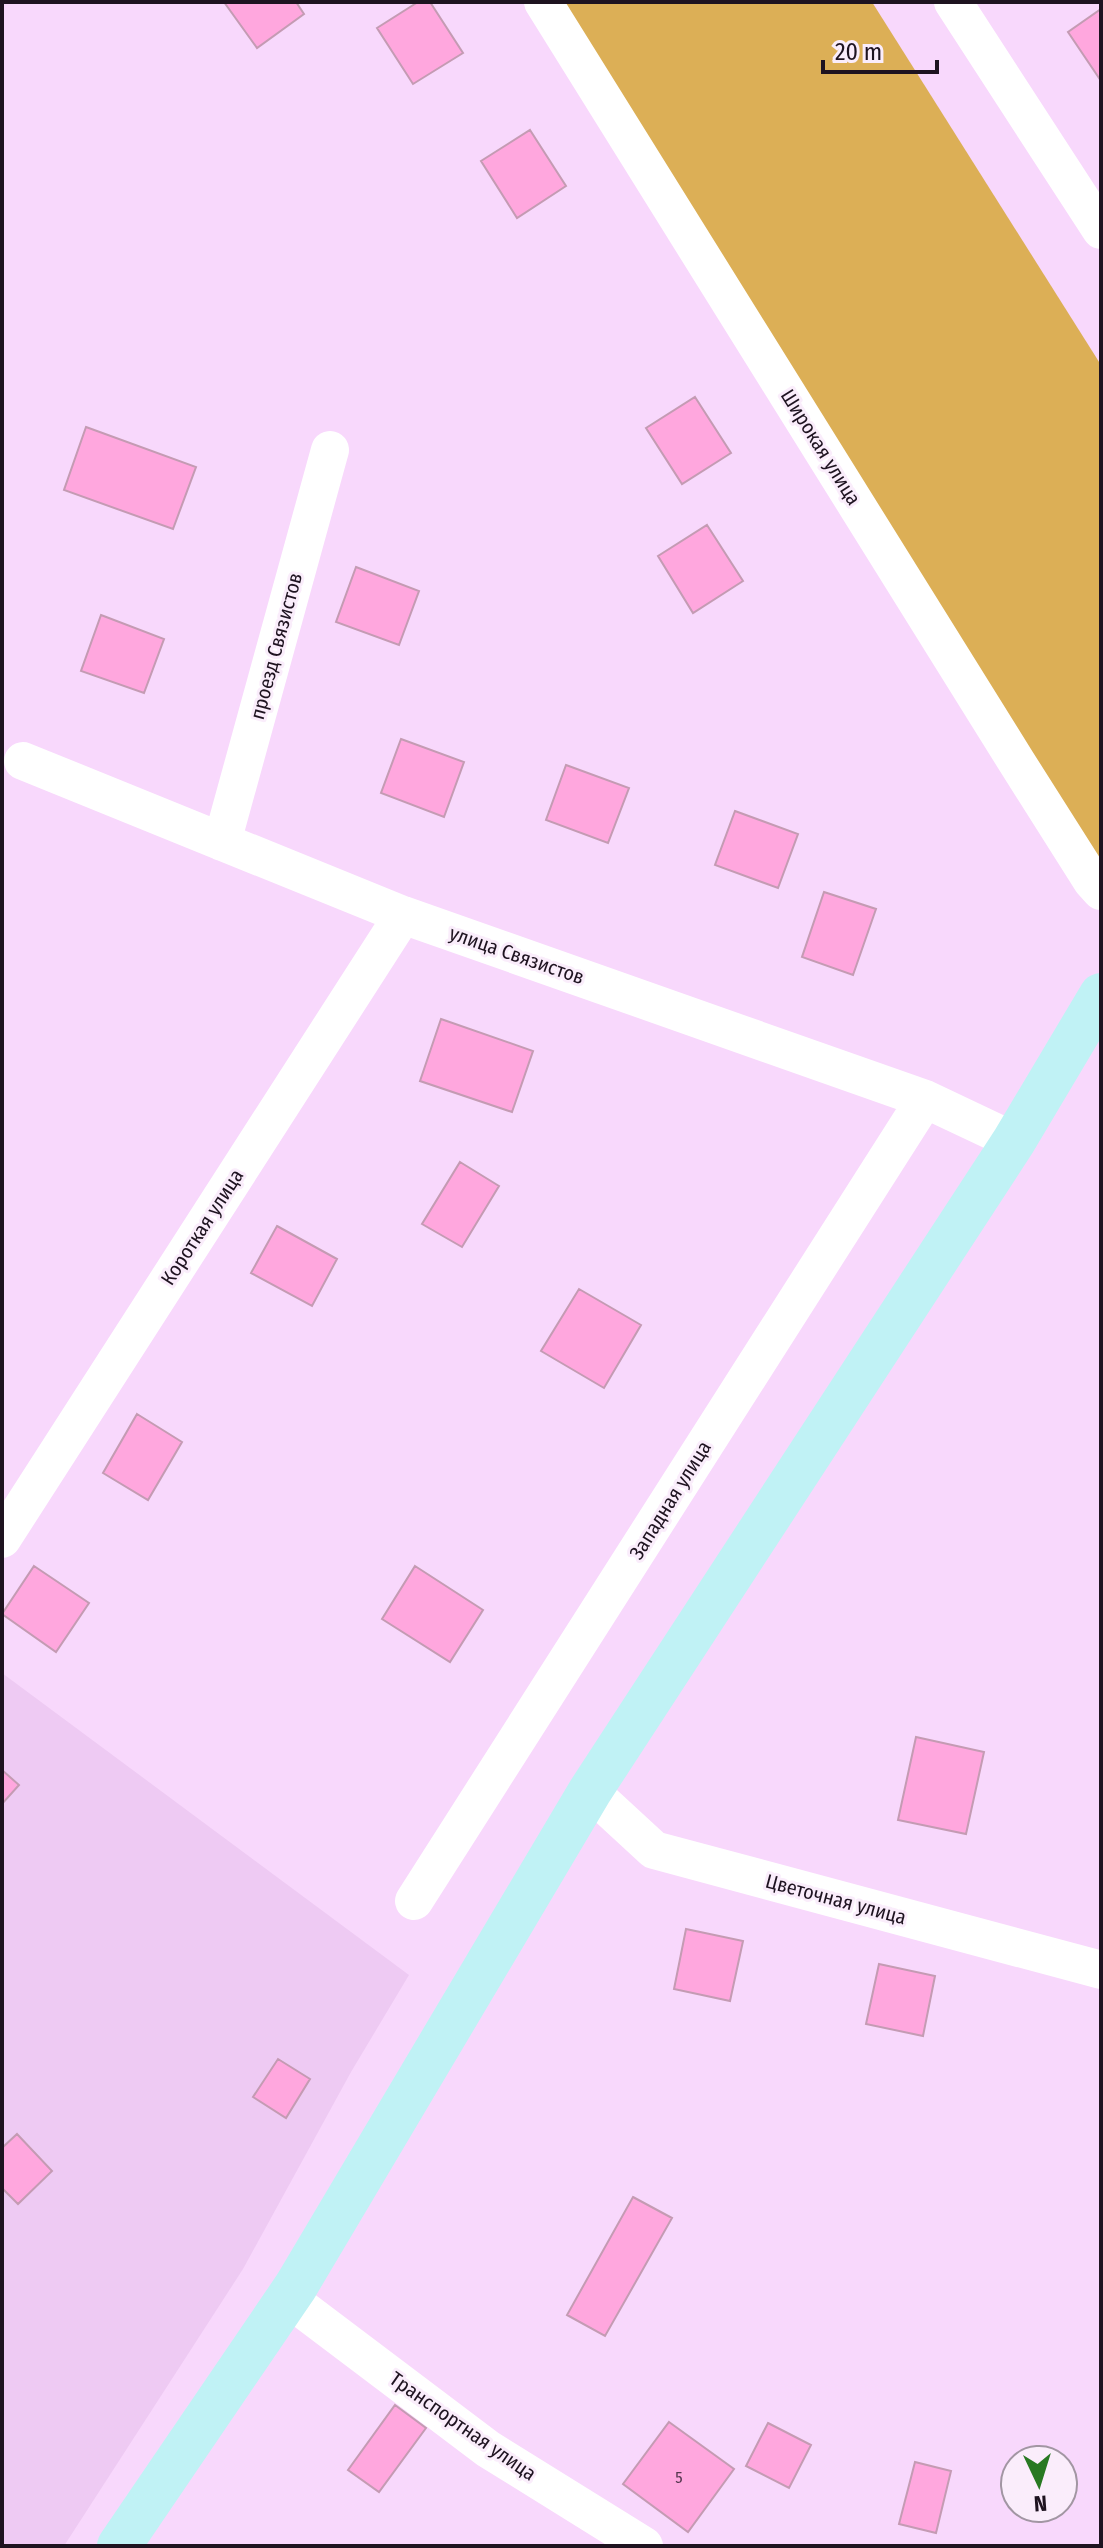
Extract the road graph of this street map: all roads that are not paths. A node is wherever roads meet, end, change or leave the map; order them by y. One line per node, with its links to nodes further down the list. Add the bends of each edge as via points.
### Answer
1 (543, 2): 7 (street, Широкая улица)
2 (953, 2): 3 (street)
3 (1101, 230)
4 (330, 450): 6 (street, проезд Связистов)
5 (23, 761): 6 (street, улица Связистов)
6 (222, 842): 8 (street, улица Связистов)
7 (1101, 891)
8 (403, 915): 10 (street, улица Связистов); 12 (street, Короткая улица)
9 (1101, 995): 11 (street)
10 (925, 1099): 11 (street, улица Связистов); 14 (street, Западная улица)
11 (1014, 1141): 13 (street)
12 (2, 1539)
13 (590, 1791): 15 (street, Цветочная улица, via 654,1850); 16 (street)
14 (414, 1901)
15 (1101, 1970)
16 (288, 2298): 17 (street); 18 (street, Транспортная улица, via 488,2449)
17 (119, 2546)
18 (644, 2546)

